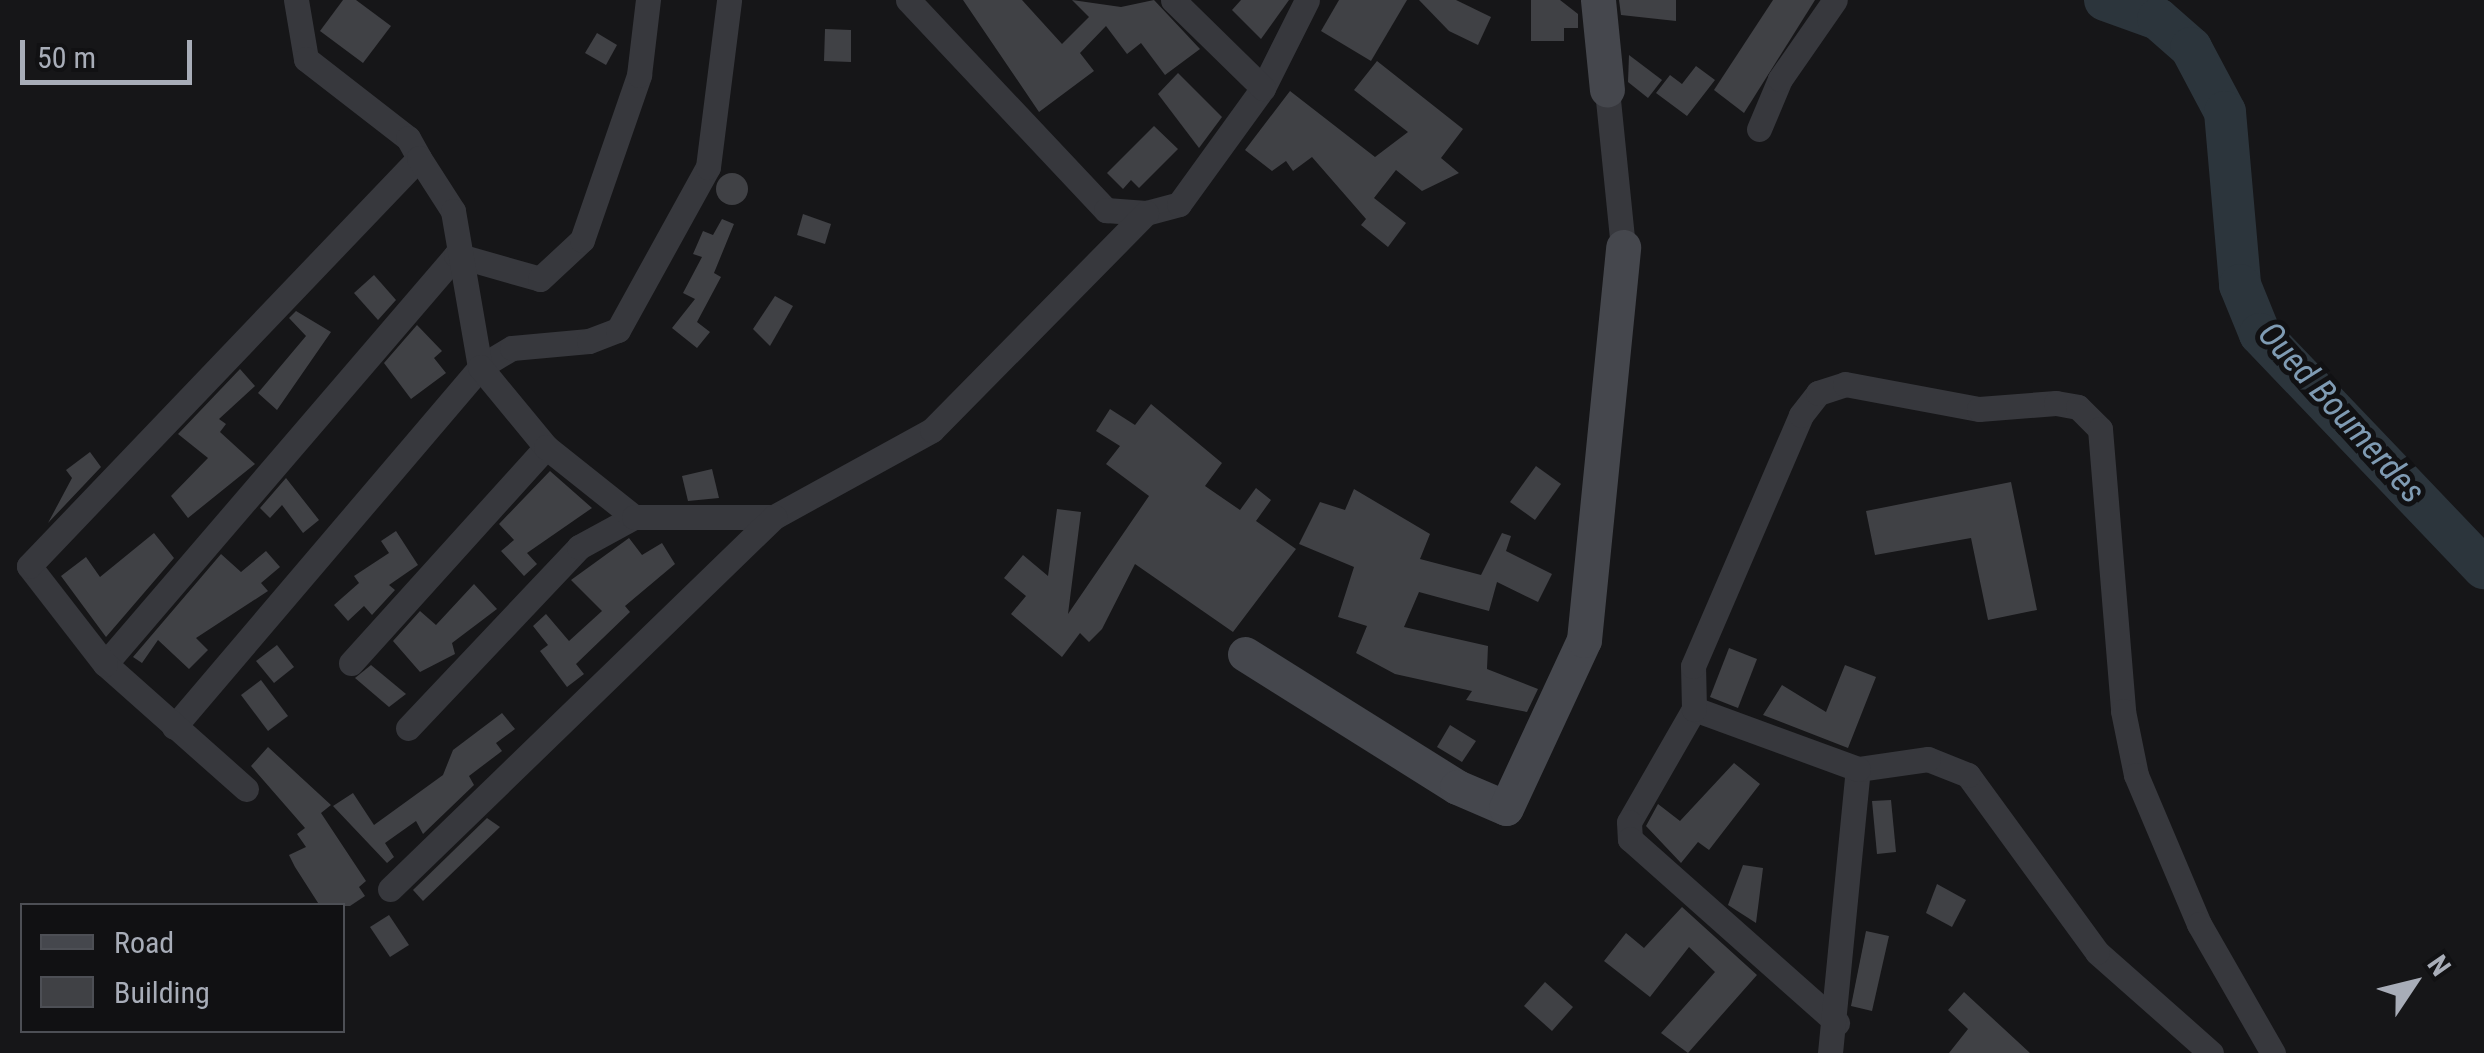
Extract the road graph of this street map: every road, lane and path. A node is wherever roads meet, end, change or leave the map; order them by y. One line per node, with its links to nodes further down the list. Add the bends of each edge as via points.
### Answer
1 (296, 0): 12 (street, via 306,59 408,138)
2 (648, 0): 15 (street, via 639,75 582,240 540,279)
3 (729, 0): 16 (street, via 708,167 618,330 589,342 512,348)
4 (908, 0): 13 (street, via 1106,210)
5 (1173, 0): 9 (street)
6 (1307, 0): 9 (street)
7 (1598, 0): 10 (street)
8 (1835, 0): 11 (street, via 1780,79)
9 (1263, 88): 13 (street, via 1180,204)
10 (1607, 90): 14 (street)
11 (1759, 129)
12 (418, 158): 15 (street, via 453,211); 22 (street, via 29,566)
13 (1146, 213): 19 (street, via 932,430)
14 (1623, 247): 20 (street, via 1584,640 1506,808 1457,787)
15 (456, 255): 16 (street); 22 (street)
16 (480, 367): 17 (street); 24 (street)
17 (546, 448): 18 (street); 21 (street)
18 (634, 517): 19 (street); 25 (street, via 579,546)
19 (774, 517): 28 (street)
20 (1245, 654)
21 (350, 663)
22 (105, 664): 24 (street)
23 (1694, 709): 26 (street); 29 (street, via 1629,822 1630,838); 32 (street, via 1693,666 1801,415 1818,393 1845,384 1946,406 2078,407 2100,428 2123,711 2136,775 2199,924)
24 (174, 727): 27 (street)
25 (408, 728)
26 (1858, 770): 29 (street); 31 (street, via 1928,760 1968,775 2098,952)
27 (246, 789)
28 (390, 889)
29 (1837, 1023): 30 (street)
30 (1830, 1053)
31 (2211, 1053)
32 (2273, 1053)

